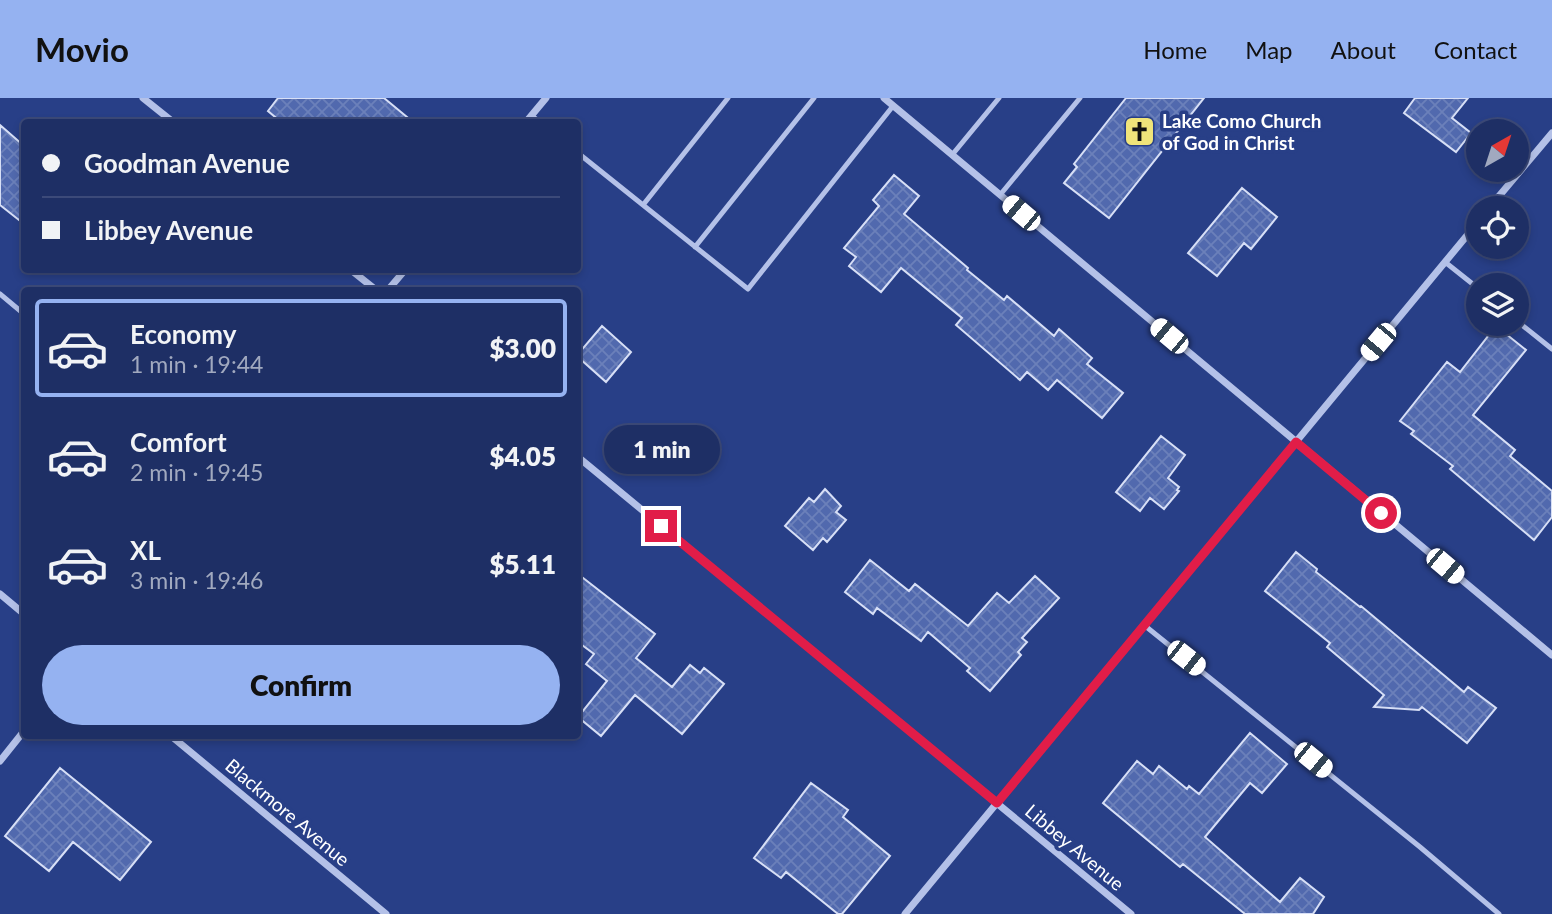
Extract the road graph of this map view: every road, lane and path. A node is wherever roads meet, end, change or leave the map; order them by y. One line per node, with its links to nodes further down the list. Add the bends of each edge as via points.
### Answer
1 (143, 98): 9 (street)
2 (546, 98): 10 (street)
3 (728, 98): 16 (lane)
4 (814, 98): 18 (lane)
5 (884, 98): 8 (street)
6 (999, 98): 13 (lane)
7 (1080, 98): 14 (lane)
8 (893, 106): 13 (street); 18 (lane, via 748,289)
9 (169, 119)
10 (529, 119)
11 (1552, 133): 15 (street)
12 (581, 155): 16 (lane)
13 (952, 155): 14 (street)
14 (1000, 195): 29 (street)
15 (1499, 196)
16 (643, 205): 18 (lane)
17 (1466, 237): 19 (street)
18 (695, 247)
19 (1445, 262): 22 (lane); 29 (street)
20 (355, 273): 23 (street)
21 (402, 273): 24 (street)
22 (1466, 279)
23 (372, 287)
24 (391, 287)
25 (0, 294): 26 (lane)
26 (21, 312)
27 (1529, 331): 28 (lane)
28 (1552, 349)
29 (1296, 442): 33 (street); 34 (street)
30 (581, 459): 38 (street, Libbey Avenue)
31 (0, 594): 32 (street)
32 (21, 612)
33 (1144, 625): 38 (street); 42 (lane)
34 (1552, 655)
35 (21, 735): 37 (street)
36 (175, 739): 39 (street, Blackmore Avenue)
37 (0, 761)
38 (997, 803): 40 (street); 41 (street, Libbey Avenue)
39 (386, 914)
40 (905, 914)
41 (1130, 914)
42 (1499, 914)

